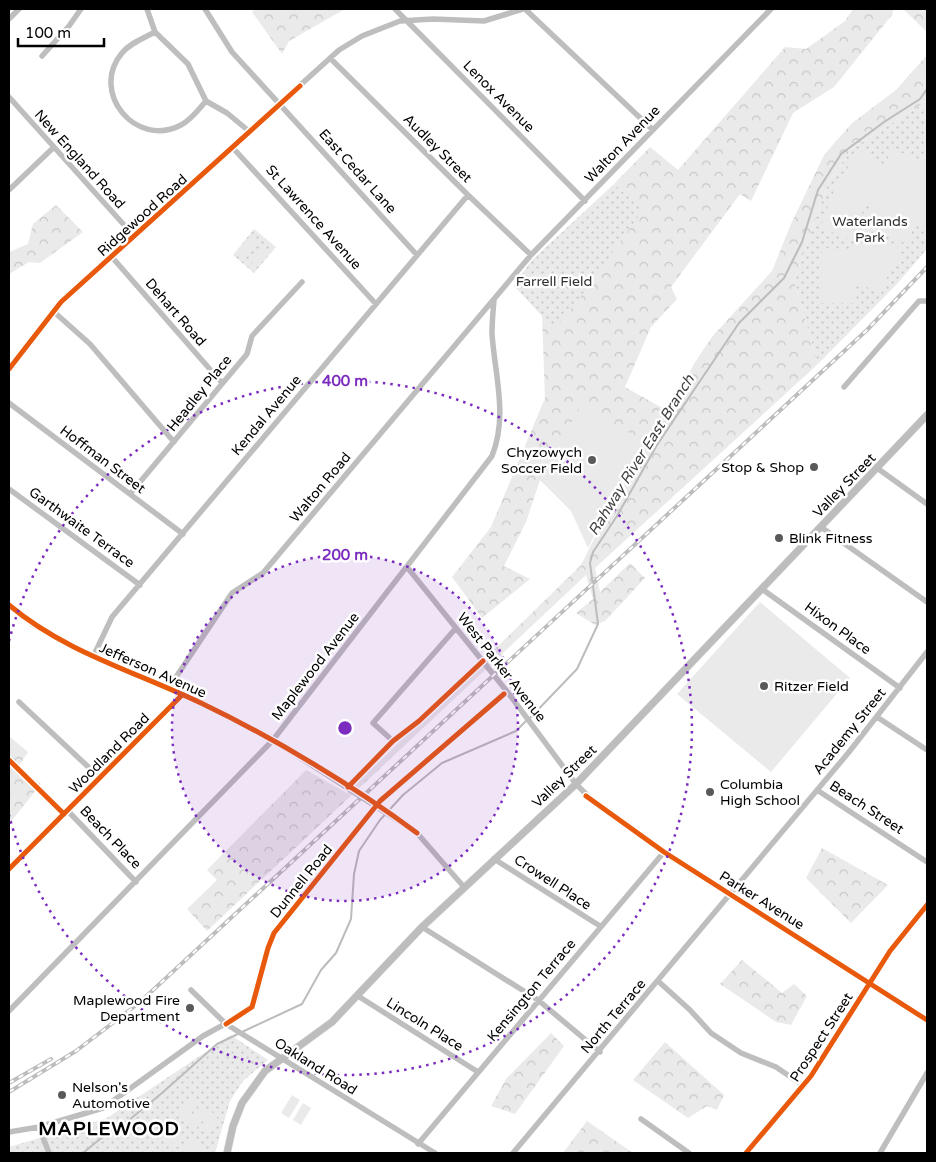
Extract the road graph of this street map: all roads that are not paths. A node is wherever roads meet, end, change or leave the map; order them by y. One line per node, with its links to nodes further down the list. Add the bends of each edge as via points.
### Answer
1 (19, 9): 9 (street)
2 (80, 9): 12 (street)
3 (146, 9): 11 (street)
4 (213, 9): 8 (street)
5 (395, 9): 10 (street, Lenox Avenue)
6 (524, 9): 10 (street, Ridgewood Road, via 484,21); 17 (street)
7 (771, 9): 17 (street, Walton Avenue)
8 (207, 12): 16 (street, East Cedar Lane, via 232,52)
9 (9, 19)
10 (405, 20): 13 (street, Ridgewood Road, via 362,36); 23 (street, Lenox Avenue)
11 (154, 32): 15 (street, via 188,64); 15 (street, via 126,49 115,65 112,90 121,112 141,128 165,131 186,123)
12 (42, 56)
13 (330, 58): 16 (street, Ridgewood Road); 22 (street, Audley Street)
14 (9, 97): 19 (street, New England Road)
15 (206, 101): 18 (street)
16 (280, 104): 18 (street, Ridgewood Road); 25 (street, East Cedar Lane)
17 (653, 130): 23 (street, Walton Avenue)
18 (250, 132): 20 (street, Ridgewood Road)
19 (53, 148): 21 (street); 24 (street, New England Road)
20 (234, 148): 24 (street, Ridgewood Road); 31 (street, St Lawrence Avenue)
21 (9, 190)
22 (468, 196): 25 (street, Kendal Avenue); 26 (street, Audley Street)
23 (585, 201): 26 (street, Walton Avenue)
24 (134, 236): 27 (street, Ridgewood Road)
25 (417, 255): 31 (street, Kendal Avenue)
26 (531, 255): 29 (street, Walton Avenue)
27 (111, 256): 32 (street, Ridgewood Road); 34 (street, Dehart Road)
28 (302, 282): 34 (street, Headley Place, via 252,336 247,354)
29 (494, 300): 45 (street, Maplewood Avenue, via 492,333 501,414 498,441 492,456); 54 (street, Walton Road, via 263,573 232,593)
30 (927, 301): 35 (street, via 919,301)
31 (376, 304): 44 (street, Kendal Avenue)
32 (53, 311): 33 (street, Ridgewood Road); 38 (street, via 90,344)
33 (9, 369)
34 (222, 384): 38 (street, Headley Place)
35 (844, 387)
36 (9, 403): 41 (street, Hoffman Street)
37 (927, 415): 39 (main road, Valley Street)
38 (174, 442): 41 (street, Headley Place)
39 (877, 468): 42 (street); 43 (main road, Valley Street)
40 (9, 489): 46 (street, Garthwaite Terrace)
41 (130, 494): 44 (street, Hoffman Street)
42 (927, 504)
43 (821, 527): 47 (main road, Valley Street); 48 (street)
44 (182, 534): 46 (street, Kendal Avenue)
45 (407, 567): 50 (street, West Parker Avenue); 58 (street, Maplewood Avenue)
46 (140, 585): 52 (street, Kendal Avenue, via 112,617)
47 (762, 589): 53 (street, Hixon Place); 61 (main road, Valley Street)
48 (927, 602)
49 (9, 606): 52 (street, Jefferson Avenue, via 49,634)
50 (456, 628): 61 (street, West Parker Avenue); 62 (street, via 373,723 393,741)
51 (927, 652): 53 (street, Academy Street)
52 (93, 657): 54 (street, Jefferson Avenue)
53 (900, 688): 57 (street, Academy Street)
54 (168, 689): 55 (street, Jefferson Avenue)
55 (182, 695): 58 (street, Jefferson Avenue); 60 (street, Woodland Road)
56 (19, 702): 60 (street)
57 (877, 717): 59 (street); 63 (street, Academy Street)
58 (273, 740): 62 (street, Jefferson Avenue); 70 (street, Maplewood Avenue)
59 (927, 750)
60 (99, 778): 65 (street, Woodland Road)
61 (576, 784): 66 (street, Parker Avenue, via 597,805); 67 (main road, Valley Street)
62 (348, 787): 64 (street, Jefferson Avenue)
63 (817, 790): 68 (street, Beach Street); 72 (street, Academy Street)
64 (376, 805): 71 (street, Jefferson Avenue, via 421,837); 83 (street, Dunnell Road, via 274,933 252,1007)
65 (67, 810): 69 (street, Woodland Road); 70 (street, Beach Place)
66 (664, 852): 72 (street, Parker Avenue); 74 (street, Kensington Terrace)
67 (494, 859): 71 (main road, Valley Street); 74 (street, Crowell Place)
68 (927, 862)
69 (9, 869)
70 (136, 882): 81 (street, Maplewood Avenue)
71 (464, 887): 75 (main road, Valley Street)
72 (731, 894): 76 (street, North Terrace); 77 (street, Parker Avenue)
73 (927, 906): 77 (street, Prospect Street, via 890,951)
74 (600, 926): 80 (street, Kensington Terrace)
75 (422, 927): 79 (main road, Valley Street); 80 (street)
76 (658, 982): 84 (street, North Terrace); 88 (street, via 710,1033 741,1053 776,1066)
77 (870, 982): 82 (street, Parker Avenue); 88 (street, Prospect Street)
78 (191, 990): 83 (street, Oakland Road)
79 (358, 996): 85 (main road, Valley Street, via 332,1022); 86 (street, Lincoln Place)
80 (538, 1000): 84 (street); 86 (street, Kensington Terrace)
81 (9, 1011)
82 (927, 1020)
83 (226, 1024): 85 (street, Oakland Road); 90 (street, Dunnell Road, via 203,1036 110,1104)
84 (600, 1052): 96 (street, North Terrace)
85 (280, 1058): 92 (street, Oakland Road); 94 (main road, Valley Street, via 258,1079 242,1103)
86 (478, 1072): 92 (street, Kensington Terrace)
87 (927, 1073): 99 (street)
88 (804, 1086): 98 (street, Prospect Street)
89 (641, 1119): 97 (street)
90 (39, 1126): 91 (street, Dunnell Road); 93 (street)
91 (9, 1132)
92 (418, 1144): 95 (street, Oakland Road)
93 (49, 1153)
94 (227, 1153)
95 (435, 1153)
96 (513, 1153)
97 (689, 1153)
98 (746, 1153)
99 (880, 1153)

